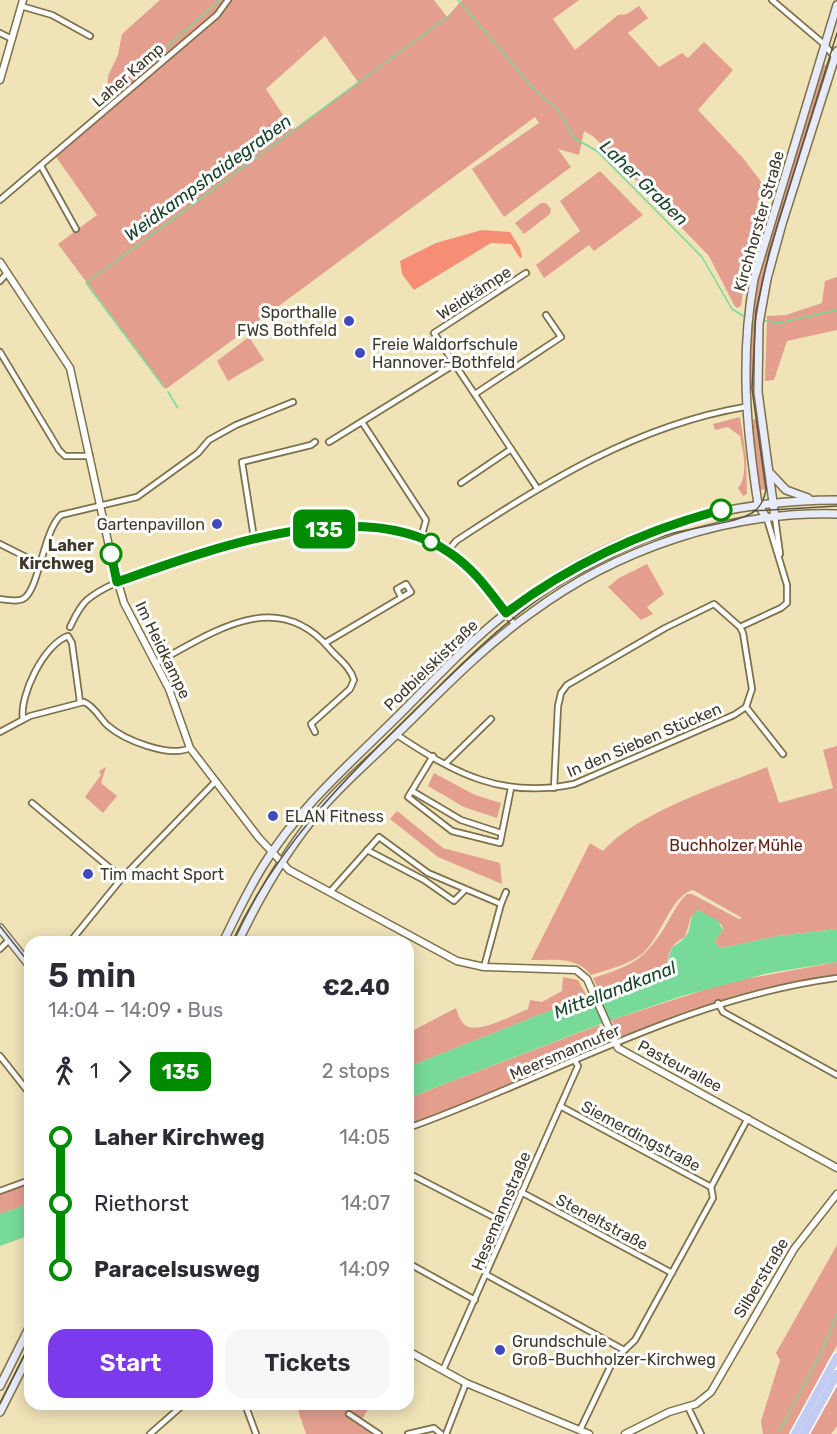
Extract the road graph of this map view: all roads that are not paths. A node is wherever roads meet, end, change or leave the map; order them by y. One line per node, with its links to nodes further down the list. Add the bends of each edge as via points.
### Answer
1 (228, 0): 11 (street, Laher Kamp, via 217,15)
2 (772, 0): 8 (street)
3 (22, 3): 6 (street); 7 (street)
4 (837, 5): 8 (main road, Kirchhorster Straße)
5 (0, 33): 7 (street)
6 (90, 36)
7 (12, 39): 10 (street)
8 (825, 45): 9 (street); 9 (street); 24 (main road, Kirchhorster Straße, via 754,279 746,321)
9 (836, 54): 23 (main road, Kirchhorster Straße, via 782,224 761,313 757,374)
10 (0, 80)
11 (41, 166): 12 (street, Laher Kamp); 13 (street)
12 (0, 200)
13 (76, 229)
14 (0, 262): 15 (street, Im Heidkampe)
15 (8, 273): 17 (street); 29 (street, Im Heidkampe, via 70,368)
16 (526, 273): 20 (street, Weidkämpe, via 434,333)
17 (0, 280)
18 (546, 315): 21 (street, via 561,337)
19 (1, 354): 29 (street, via 59,450 65,456)
20 (454, 364): 21 (street); 25 (street)
21 (474, 394): 28 (street)
22 (293, 402): 37 (street, via 208,441 143,494)
23 (760, 406): 24 (main road); 30 (main road, Kirchhorster Straße)
24 (745, 407): 32 (street, via 685,422 637,440 573,467); 36 (main road, Kirchhorster Straße)
25 (362, 422): 27 (street); 41 (street, via 426,520)
26 (315, 442): 40 (street, via 244,460 241,468)
27 (329, 442)
28 (512, 449): 31 (street); 32 (street)
29 (90, 456): 37 (street, Im Heidkampe)
30 (769, 471): 33 (main road, via 786,490); 35 (main road, Kirchhorster Straße)
31 (461, 483)
32 (537, 488): 43 (street, via 456,541)
33 (816, 500): 34 (main road, Podbielskistraße); 35 (main road, Podbielskistraße)
34 (837, 500)
35 (773, 502): 36 (main road, Podbielskistraße); 39 (main road, Kirchhorster Straße)
36 (758, 504): 39 (main road, Kirchhorster Straße); 48 (main road, Podbielskistraße, via 693,518 627,541 566,572)
37 (100, 505): 44 (street, via 61,514); 45 (street, Im Heidkampe)
38 (837, 514): 39 (main road, Podbielskistraße)
39 (771, 518): 49 (main road, Podbielskistraße, via 674,540 633,555 567,589); 51 (street, via 789,593 787,603)
40 (254, 538): 41 (street, via 356,527 398,531); 45 (street)
41 (421, 538): 43 (street)
42 (0, 544): 44 (street)
43 (448, 551): 48 (street, via 470,568)
44 (38, 563): 47 (street, via 27,597)
45 (117, 582): 50 (street, via 87,600); 53 (street, Im Heidkampe)
46 (401, 597): 52 (street)
47 (0, 599)
48 (506, 613): 49 (street); 72 (main road, Podbielskistraße, via 333,779)
49 (515, 625): 60 (main road, Podbielskistraße)
50 (70, 627)
51 (740, 627): 55 (street, In den Sieben Stücken, via 752,682); 67 (street, In den Sieben Stücken, via 714,604 567,685 558,706)
52 (325, 644): 53 (street, via 307,627 289,618 260,618 230,626); 59 (street, via 348,668 353,683 311,724)
53 (156, 663): 61 (street, Im Heidkampe)
54 (80, 702): 56 (street); 56 (street, via 68,636 46,655 32,678 22,702); 61 (street, via 88,704 108,726 131,740 178,752)
55 (746, 707): 62 (street); 67 (street, In den Sieben Stücken, via 599,775)
56 (23, 719): 58 (street)
57 (491, 719): 64 (street)
58 (0, 732)
59 (315, 732)
60 (397, 735): 63 (street, In den Sieben Stücken); 73 (main road, Podbielskistraße, via 323,806)
61 (190, 748): 65 (street, Im Heidkampe)
62 (783, 754)
63 (434, 756): 64 (street, In den Sieben Stücken); 68 (street)
64 (446, 763): 66 (street, In den Sieben Stücken, via 486,784)
65 (216, 781): 72 (street, Im Heidkampe); 74 (street)
66 (512, 788): 67 (street, In den Sieben Stücken); 70 (street)
67 (554, 788)
68 (412, 791): 70 (street, via 461,820); 70 (street, via 408,797 452,831 500,843)
69 (32, 803): 74 (street)
70 (501, 833)
71 (367, 850): 75 (street, via 454,901); 75 (street, via 379,837 428,873); 76 (street)
72 (272, 852): 73 (street, Im Heidkampe); 81 (main road, Podbielskistraße)
73 (282, 863): 76 (street, Pasteurallee); 82 (main road, Podbielskistraße)
74 (122, 878): 80 (street)
75 (465, 890): 78 (street)
76 (330, 892): 83 (street, Pasteurallee)
77 (506, 892): 78 (street)
78 (501, 904): 88 (street)
79 (0, 928): 85 (main road)
80 (75, 936)
81 (227, 936)
82 (243, 936)
83 (411, 936)
84 (414, 938): 88 (street, Pasteurallee, via 451,958)
85 (9, 940): 86 (street); 87 (main road)
86 (0, 949)
87 (24, 959)
88 (484, 967): 91 (street, Pasteurallee, via 568,968 580,973 589,984)
89 (837, 978): 90 (street, Meersmannufer, via 784,986)
90 (718, 1004): 91 (street, Meersmannufer); 94 (street, via 723,1012)
91 (615, 1043): 93 (street, Meersmannufer); 97 (street, Pasteurallee, via 621,1050)
92 (0, 1056): 95 (street)
93 (575, 1061): 96 (street, Hesemannstraße, via 578,1066); 98 (street, Meersmannufer)
94 (837, 1076)
95 (24, 1086)
96 (560, 1106): 103 (street, Siemerdingstraße); 105 (street, Hesemannstraße)
97 (748, 1118): 99 (street, Pasteurallee); 103 (street)
98 (414, 1126)
99 (837, 1168)
100 (414, 1176): 107 (street)
101 (24, 1182): 104 (street)
102 (0, 1184): 104 (street)
103 (711, 1187): 109 (street, via 713,1198)
104 (2, 1190)
105 (521, 1192): 107 (street, Hesemannstraße); 109 (street, Steneltstraße)
106 (837, 1194): 121 (street, Silberstraße, via 794,1249 711,1392)
107 (507, 1224): 110 (street, Hesemannstraße)
108 (414, 1266): 111 (street)
109 (672, 1273): 113 (street, via 634,1340)
110 (487, 1275): 111 (street, Hesemannstraße); 113 (street)
111 (475, 1300): 117 (street, Hesemannstraße)
112 (24, 1338): 120 (main road)
113 (624, 1350): 126 (street, via 613,1361)
114 (414, 1354): 117 (street)
115 (837, 1357): 136 (highway)
116 (24, 1365): 124 (main road)
117 (443, 1370): 119 (street)
118 (837, 1374): 137 (highway)
119 (466, 1383): 126 (street); 132 (street)
120 (0, 1386)
121 (688, 1407): 134 (street, Silberstraße, via 669,1412); 135 (street)
122 (177, 1410): 127 (street)
123 (247, 1410): 128 (street)
124 (0, 1412)
125 (350, 1414): 129 (street)
126 (580, 1430): 133 (street)
127 (150, 1434)
128 (256, 1434)
129 (378, 1434)
130 (408, 1434): 131 (street, via 434,1428)
131 (441, 1434)
132 (446, 1434)
133 (589, 1434)
134 (626, 1434)
135 (701, 1434)
136 (795, 1434)
137 (804, 1434)

